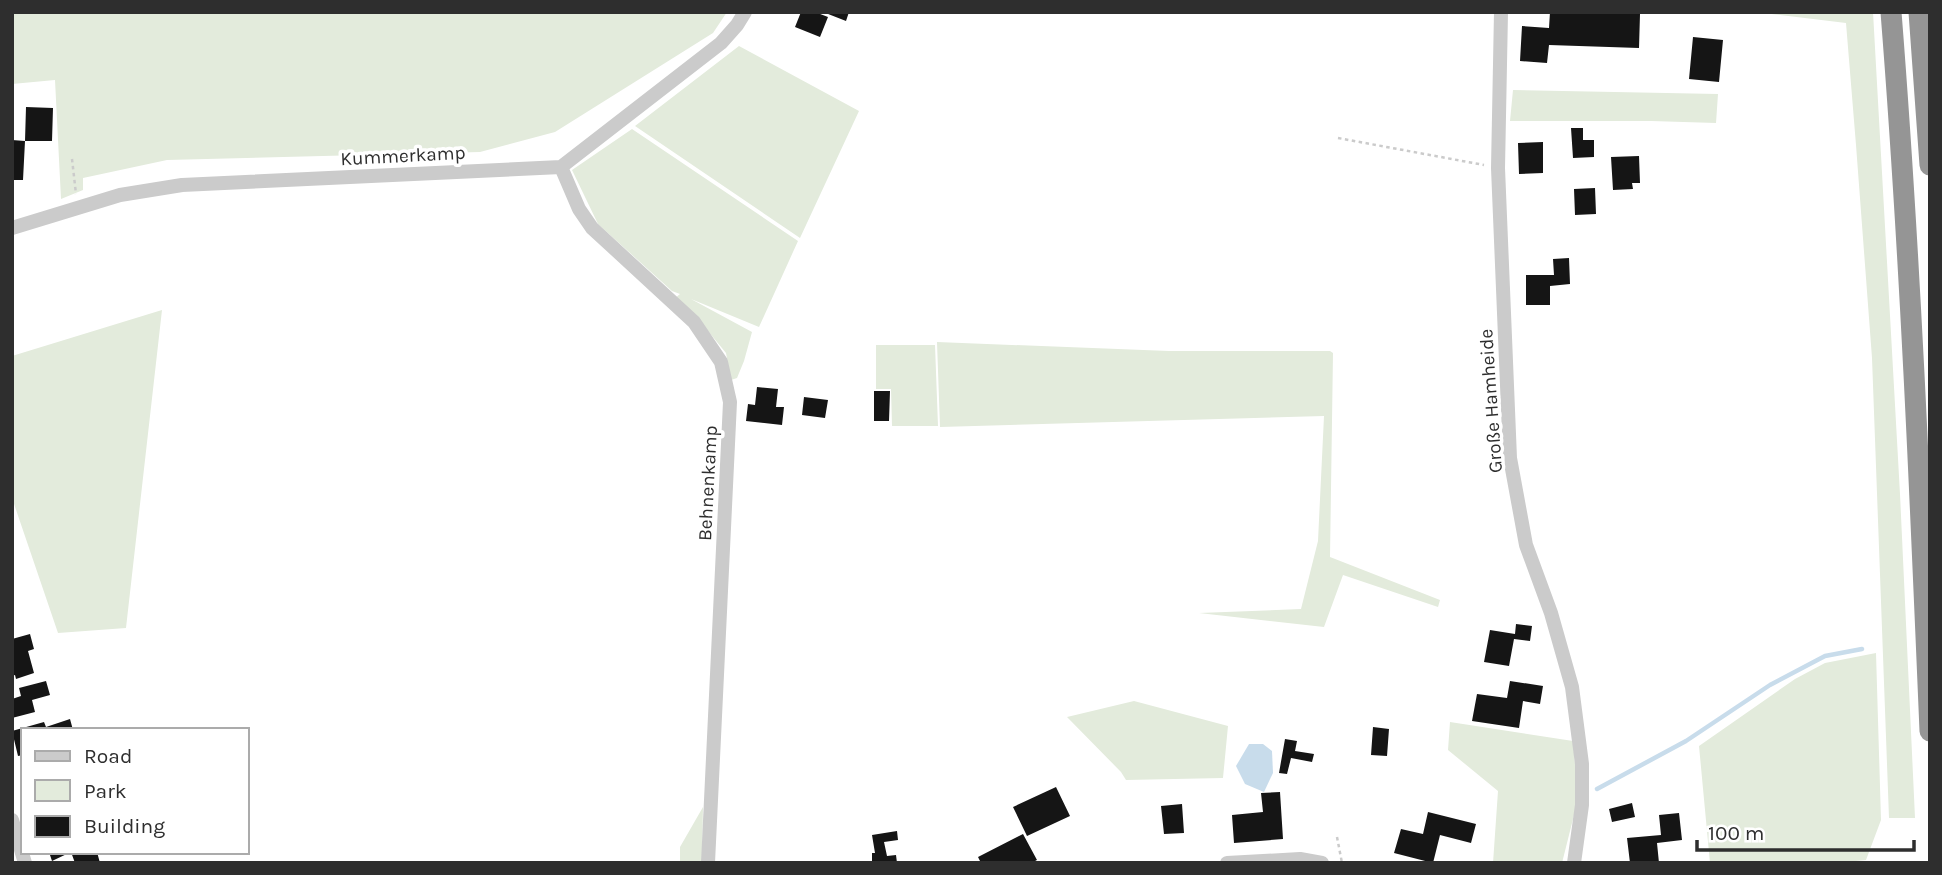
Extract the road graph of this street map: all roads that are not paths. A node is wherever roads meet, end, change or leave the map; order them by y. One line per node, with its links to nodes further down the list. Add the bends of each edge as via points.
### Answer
1 (745, 12): 6 (street, via 721,43)
2 (1501, 12): 14 (street, Große Hamheide, via 1498,168 1510,458 1526,545 1572,687 1582,764)
3 (1891, 12): 8 (highway, via 1917,404)
4 (1919, 12): 5 (highway)
5 (1930, 165)
6 (561, 166): 7 (street, Kummerkamp, via 182,185 120,195); 11 (street, Behnenkamp, via 592,228 694,322 721,362 730,402)
7 (12, 228)
8 (1930, 732)
9 (12, 820): 10 (street)
10 (21, 850)
11 (708, 863)
12 (1227, 863): 13 (street, via 1300,859)
13 (1322, 863)
14 (1574, 863)

